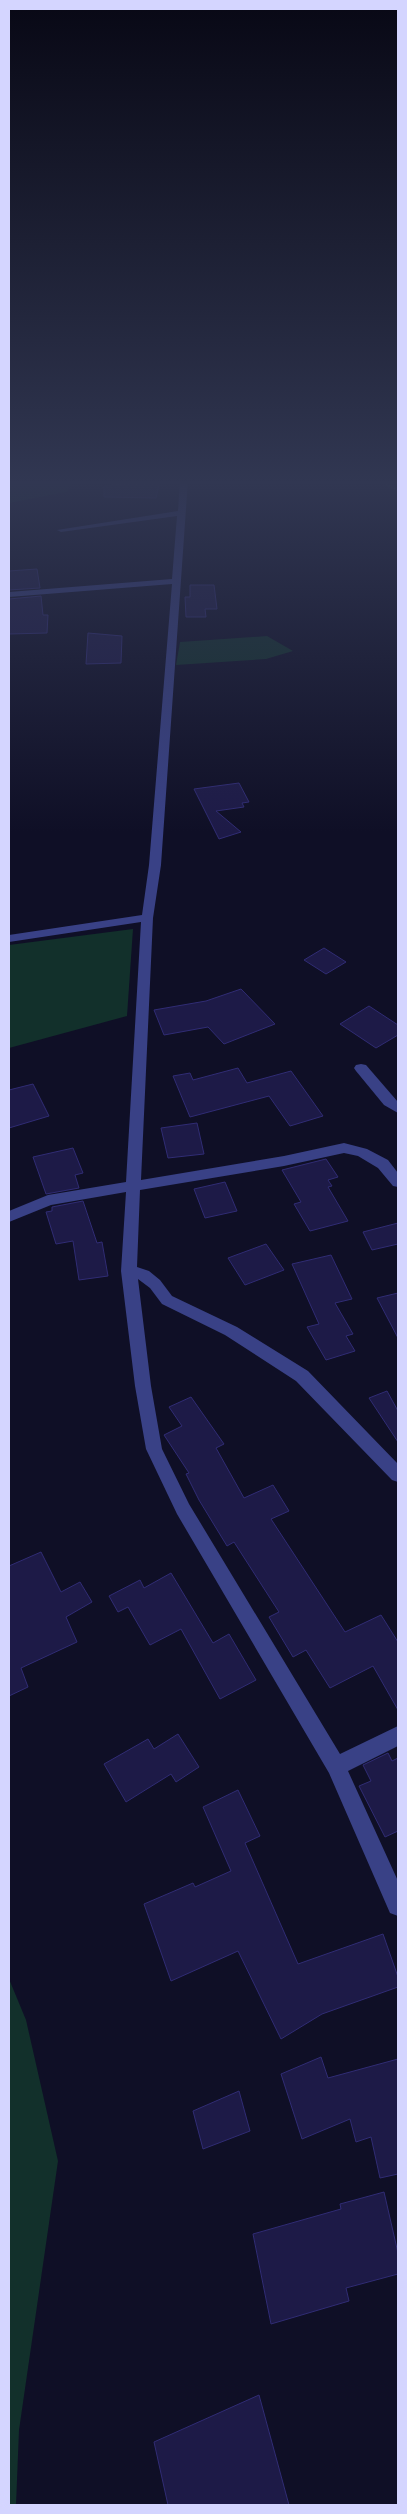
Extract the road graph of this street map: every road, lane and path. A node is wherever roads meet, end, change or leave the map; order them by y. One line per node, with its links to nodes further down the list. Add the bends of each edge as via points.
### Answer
1 (175, 597): 2 (street, via 155,864)
2 (147, 918): 3 (street); 7 (street)
3 (9, 938)
4 (360, 1068): 5 (street)
5 (398, 1108)
6 (398, 1182): 7 (street, via 383,1164 362,1152 344,1148)
7 (133, 1188): 8 (street, via 48,1200); 9 (street)
8 (9, 1217)
9 (129, 1271): 10 (street, via 144,1275 167,1300 231,1331 302,1376); 12 (street, via 154,1448 184,1509)
10 (398, 1475)
11 (398, 1736): 12 (street)
12 (336, 1766): 13 (street)
13 (398, 1905)

